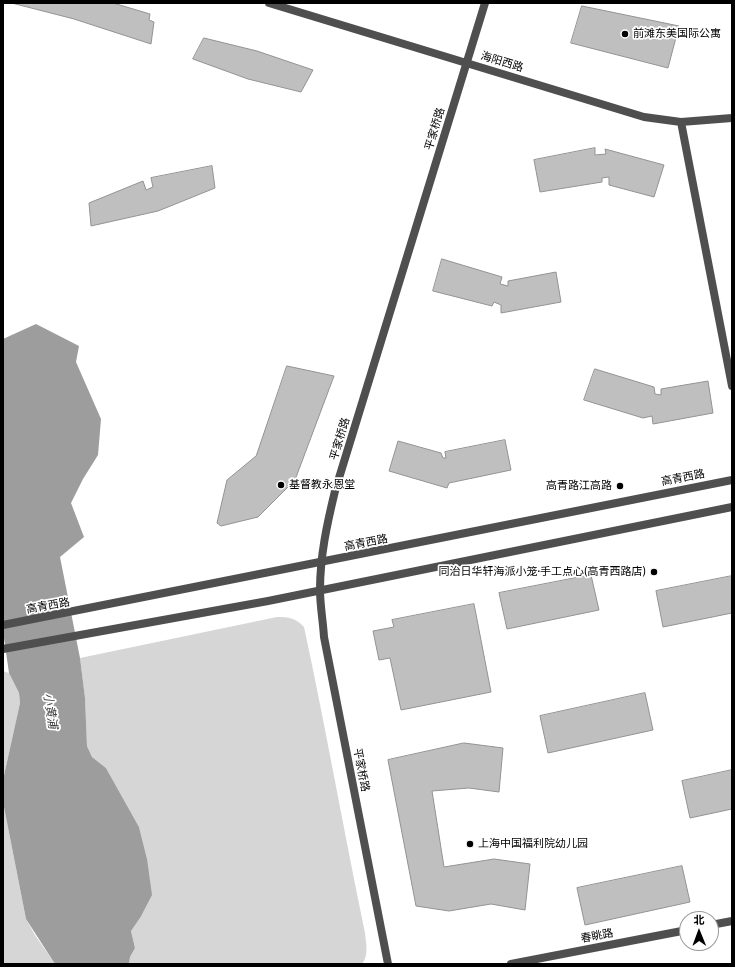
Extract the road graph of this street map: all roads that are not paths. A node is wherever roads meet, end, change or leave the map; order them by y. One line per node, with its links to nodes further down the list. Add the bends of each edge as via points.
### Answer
1 (269, 3): 3 (street, 海阳西路)
2 (485, 3): 3 (street, 平家桥路)
3 (467, 63): 5 (street, 海阳西路, via 644,117); 9 (street, 平家桥路, via 335,491)
4 (732, 118): 5 (street, 海阳西路)
5 (681, 122): 6 (street)
6 (732, 386)
7 (732, 480): 9 (street, 高青西路)
8 (732, 507): 10 (street)
9 (322, 563): 10 (street, 平家桥路); 11 (street, 高青西路)
10 (320, 591): 12 (street); 16 (street, 平家桥路, via 324,637)
11 (3, 626)
12 (3, 649)
13 (732, 921): 14 (street)
14 (719, 923)
15 (679, 932): 17 (street, 春眺路)
16 (388, 964)
17 (511, 964)

